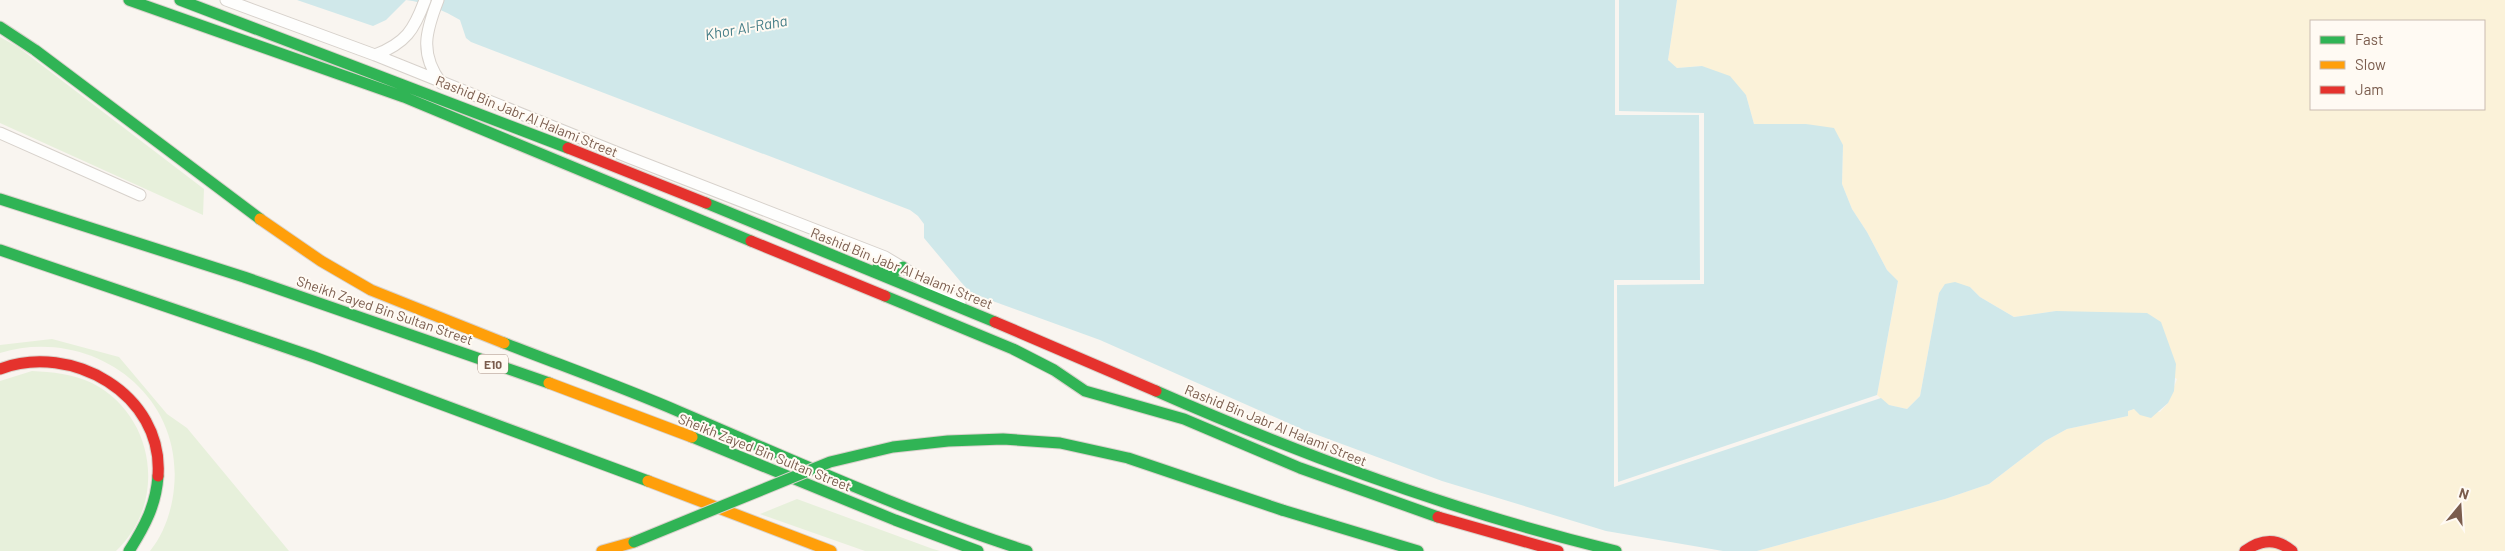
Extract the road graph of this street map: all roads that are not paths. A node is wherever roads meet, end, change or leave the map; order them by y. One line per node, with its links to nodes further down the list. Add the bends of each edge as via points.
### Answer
1 (129, 0): 17 (main road, Rashid Bin Jabr Al Halami Street, via 413,101 952,322)
2 (180, 0): 14 (main road, Rashid Bin Jabr Al Halami Street, via 491,117)
3 (226, 0): 8 (street)
4 (425, 0): 6 (street)
5 (438, 0): 6 (street)
6 (423, 23): 8 (street, via 394,47); 9 (street, via 429,61)
7 (0, 26): 24 (main road, via 270,227 371,290 678,411 870,495)
8 (375, 55): 9 (street)
9 (441, 83): 15 (street, via 885,257)
10 (0, 133): 11 (street)
11 (140, 195)
12 (0, 199): 23 (main road, Sheikh Zayed Bin Sultan Street / E10, via 159,248 371,320 647,420)
13 (0, 250): 22 (main road, via 362,373)
14 (844, 260): 15 (main road, via 894,272); 16 (main road, Rashid Bin Jabr Al Halami Street)
15 (903, 267): 16 (street)
16 (981, 315): 19 (main road, Rashid Bin Jabr Al Halami Street)
17 (1032, 359): 19 (main road, via 1043,359 1085,380); 26 (main road, Rashid Bin Jabr Al Halami Street, via 1085,391 1184,419 1300,468 1419,512)
18 (0, 369): 20 (main road, via 31,360 73,365 112,383 130,398 142,414 152,431 160,474 158,495 150,519)
19 (1091, 372): 27 (main road, Rashid Bin Jabr Al Halami Street, via 1380,484 1527,530)
20 (128, 551)
21 (602, 551): 25 (main road, bridge, via 634,542 830,462 893,447 1003,439 1060,443 1128,458)
22 (831, 551)
23 (978, 551)
24 (1027, 551)
25 (1418, 551)
26 (1558, 551)
27 (1616, 551)
28 (2245, 551): 29 (main road, via 2265,540 2276,541)
29 (2292, 551)

